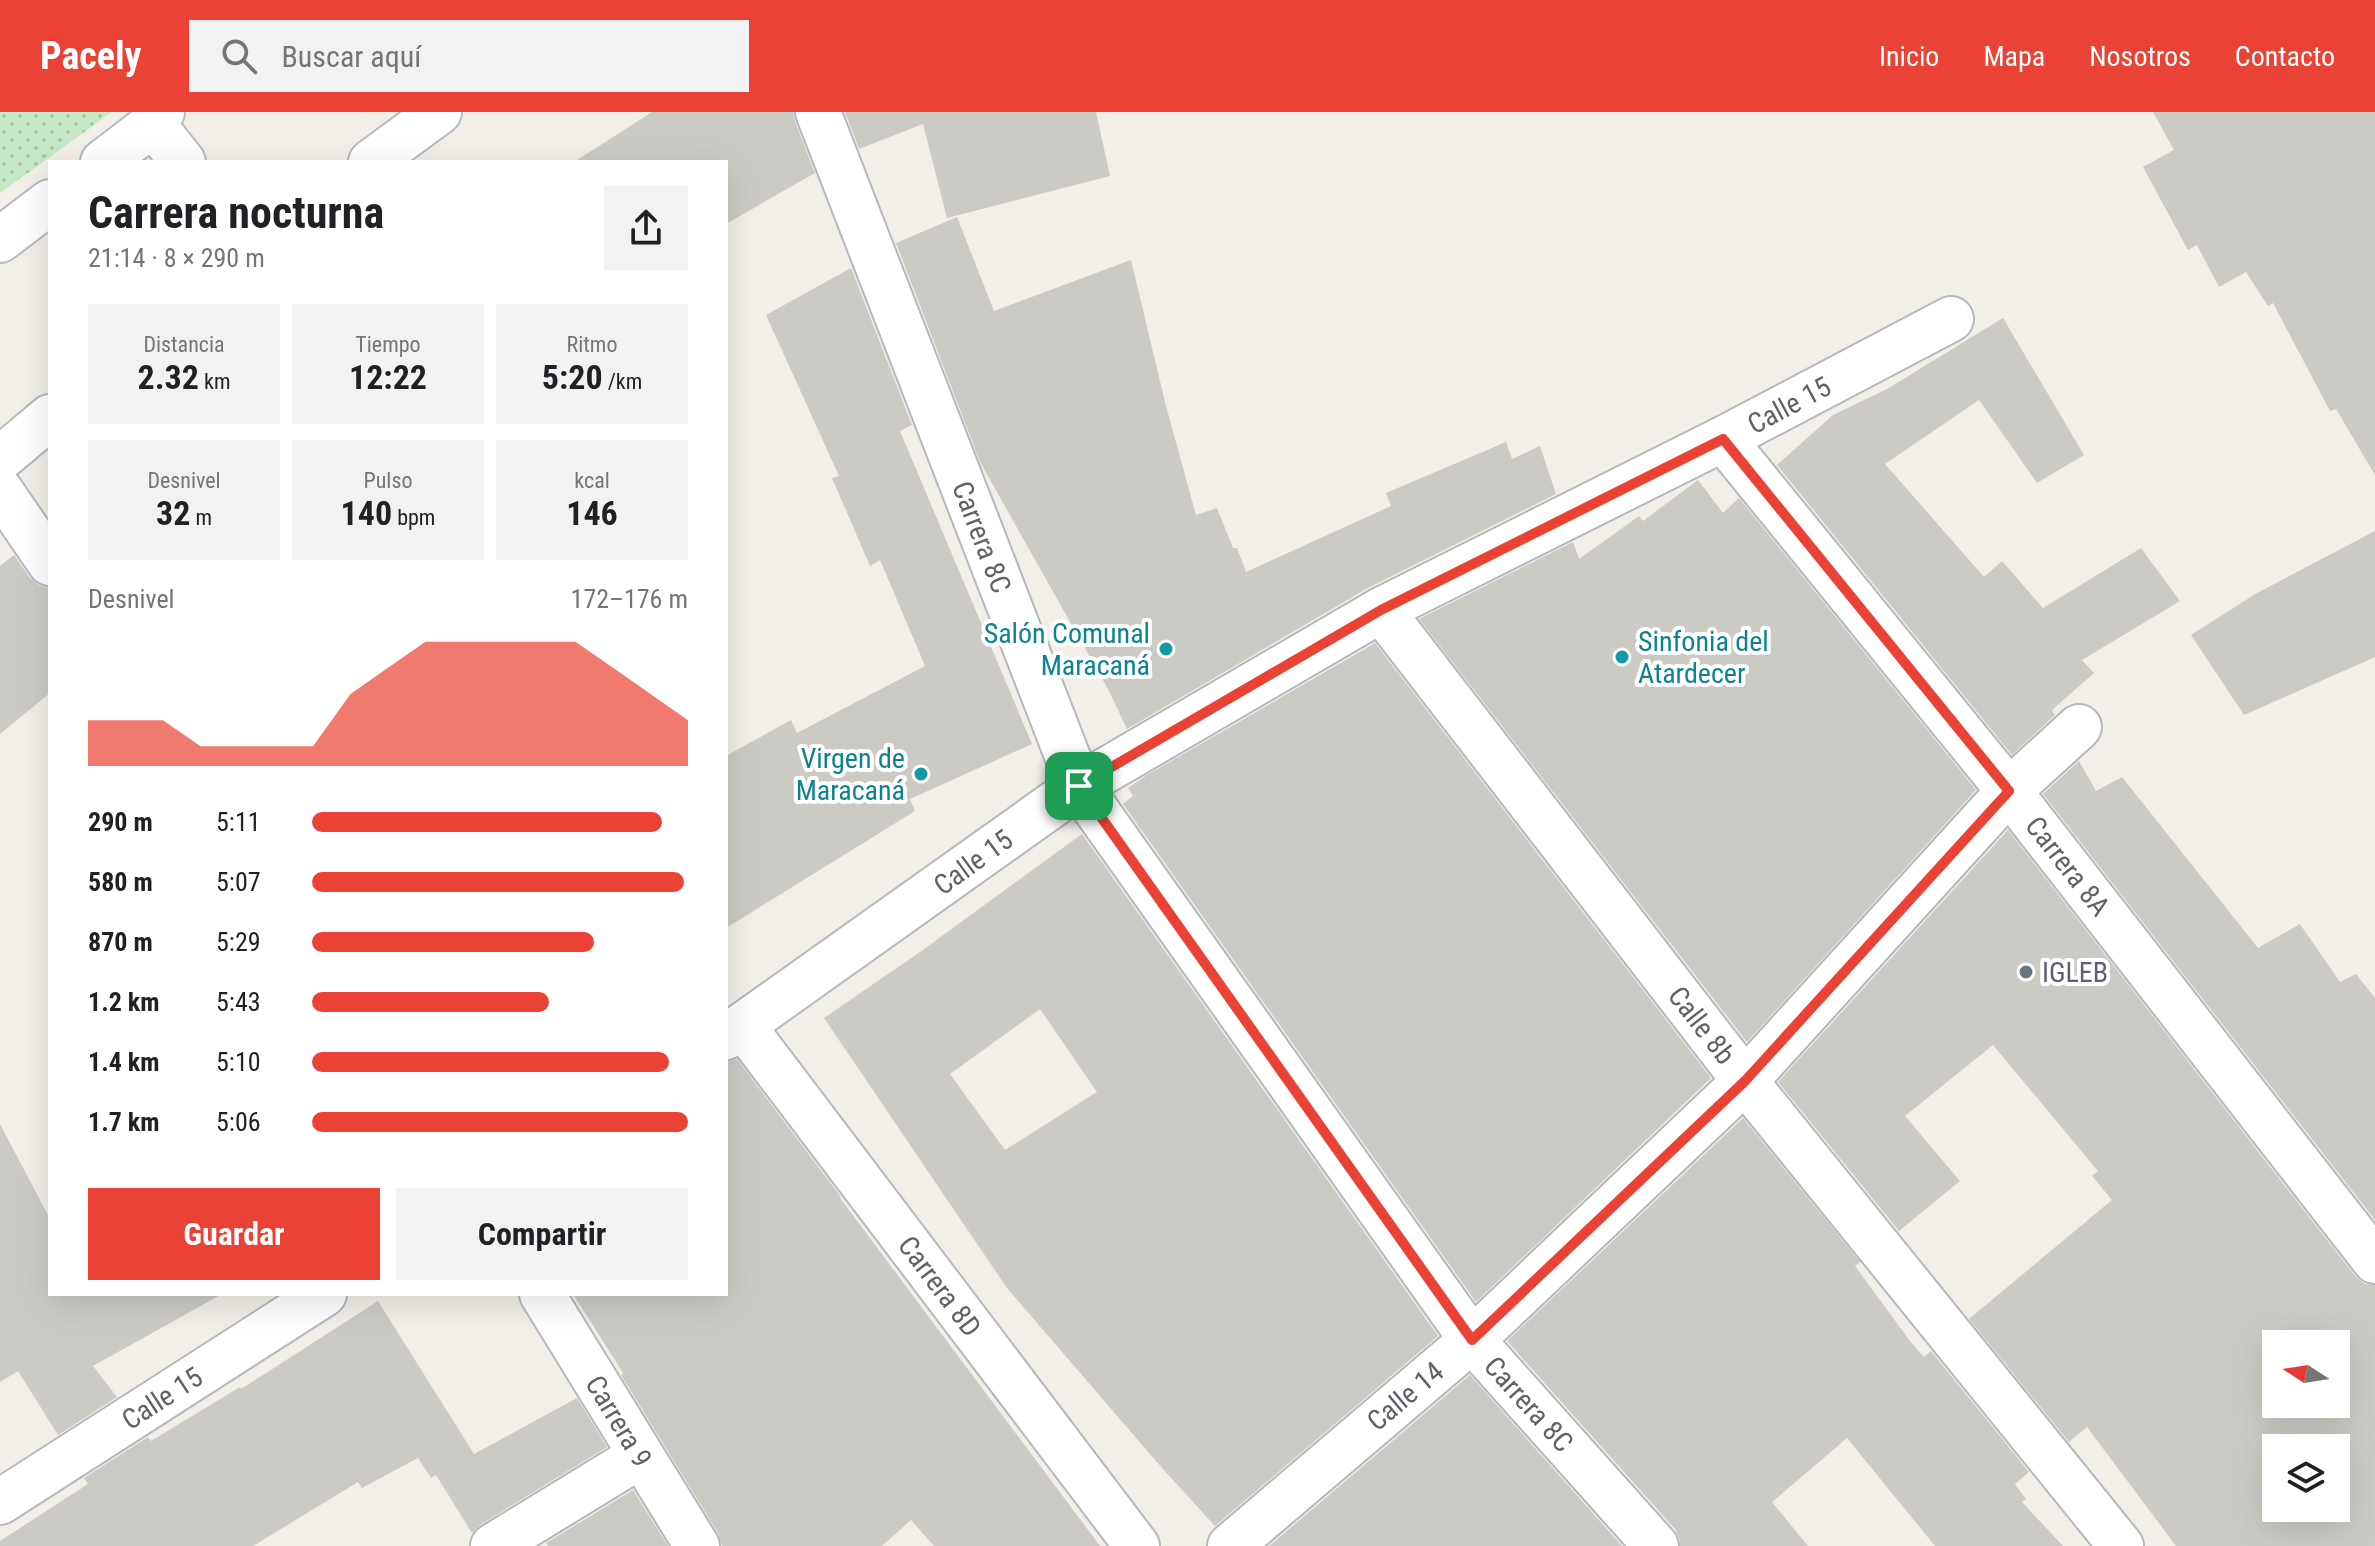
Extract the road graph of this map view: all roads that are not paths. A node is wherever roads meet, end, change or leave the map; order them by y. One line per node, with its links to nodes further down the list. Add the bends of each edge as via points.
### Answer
1 (439, 112): 6 (street)
2 (818, 112): 17 (street, Carrera 8C)
3 (157, 118): 4 (street); 5 (street)
4 (105, 160)
5 (182, 160)
6 (374, 160)
7 (48, 204): 8 (street)
8 (0, 240)
9 (1951, 319): 11 (street, Calle 15)
10 (48, 419): 12 (street)
11 (1723, 439): 15 (street, Calle 15); 18 (street, Carrera 8A)
12 (0, 459)
13 (0, 490): 14 (street)
14 (48, 560)
15 (1381, 610): 17 (street, Calle 15); 20 (street, Calle 8b)
16 (2079, 727): 18 (street, Calle 14)
17 (1079, 786): 19 (street, Calle 15); 24 (street, Carrera 8C)
18 (2009, 791): 20 (street, Calle 14); 21 (street, Carrera 8A)
19 (734, 1032): 29 (street, Carrera 8D)
20 (1745, 1081): 24 (street, Calle 14); 32 (street, Calle 8b)
21 (2375, 1261)
22 (321, 1296): 26 (street, Calle 15)
23 (543, 1296): 25 (street, Carrera 9)
24 (1472, 1340): 30 (street, Calle 14); 31 (street, Carrera 8C)
25 (640, 1456): 27 (street); 28 (street, Carrera 9)
26 (0, 1502)
27 (493, 1546)
28 (697, 1546)
29 (1137, 1546)
30 (1230, 1546)
31 (1656, 1546)
32 (2121, 1546)

